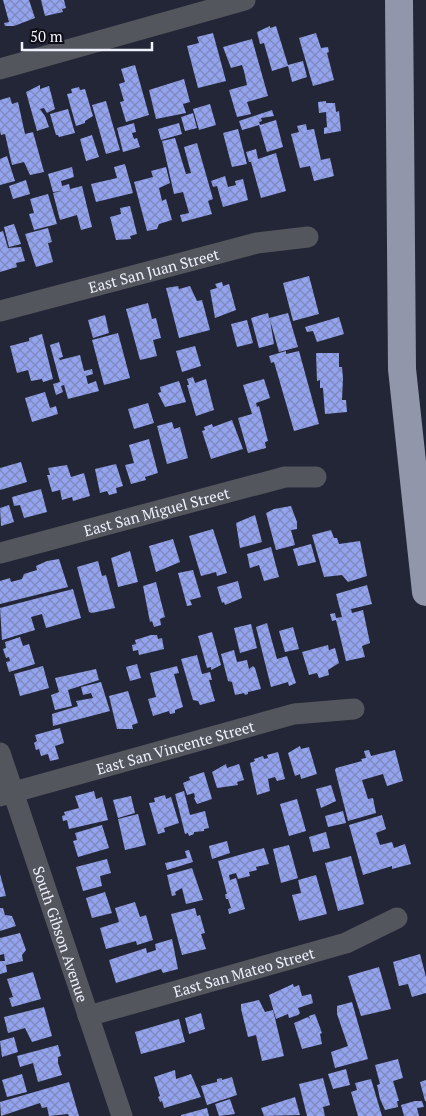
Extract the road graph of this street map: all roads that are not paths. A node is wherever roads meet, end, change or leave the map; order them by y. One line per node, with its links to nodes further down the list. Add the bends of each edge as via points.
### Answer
1 (245, 0): 3 (street)
2 (399, 0): 8 (highway, via 402,369)
3 (0, 69)
4 (308, 237): 5 (street, East San Juan Street, via 257,243)
5 (0, 311)
6 (316, 477): 7 (street, East San Miguel Street, via 285,477)
7 (0, 552)
8 (426, 592)
9 (354, 709): 11 (street, East San Vincente Street, via 294,714)
10 (0, 754): 11 (street, South Gibson Avenue)
11 (7, 794): 13 (street, South Gibson Avenue)
12 (397, 918): 13 (street, East San Mateo Street, via 346,943)
13 (88, 1016): 14 (street, South Gibson Avenue)
14 (122, 1116)

